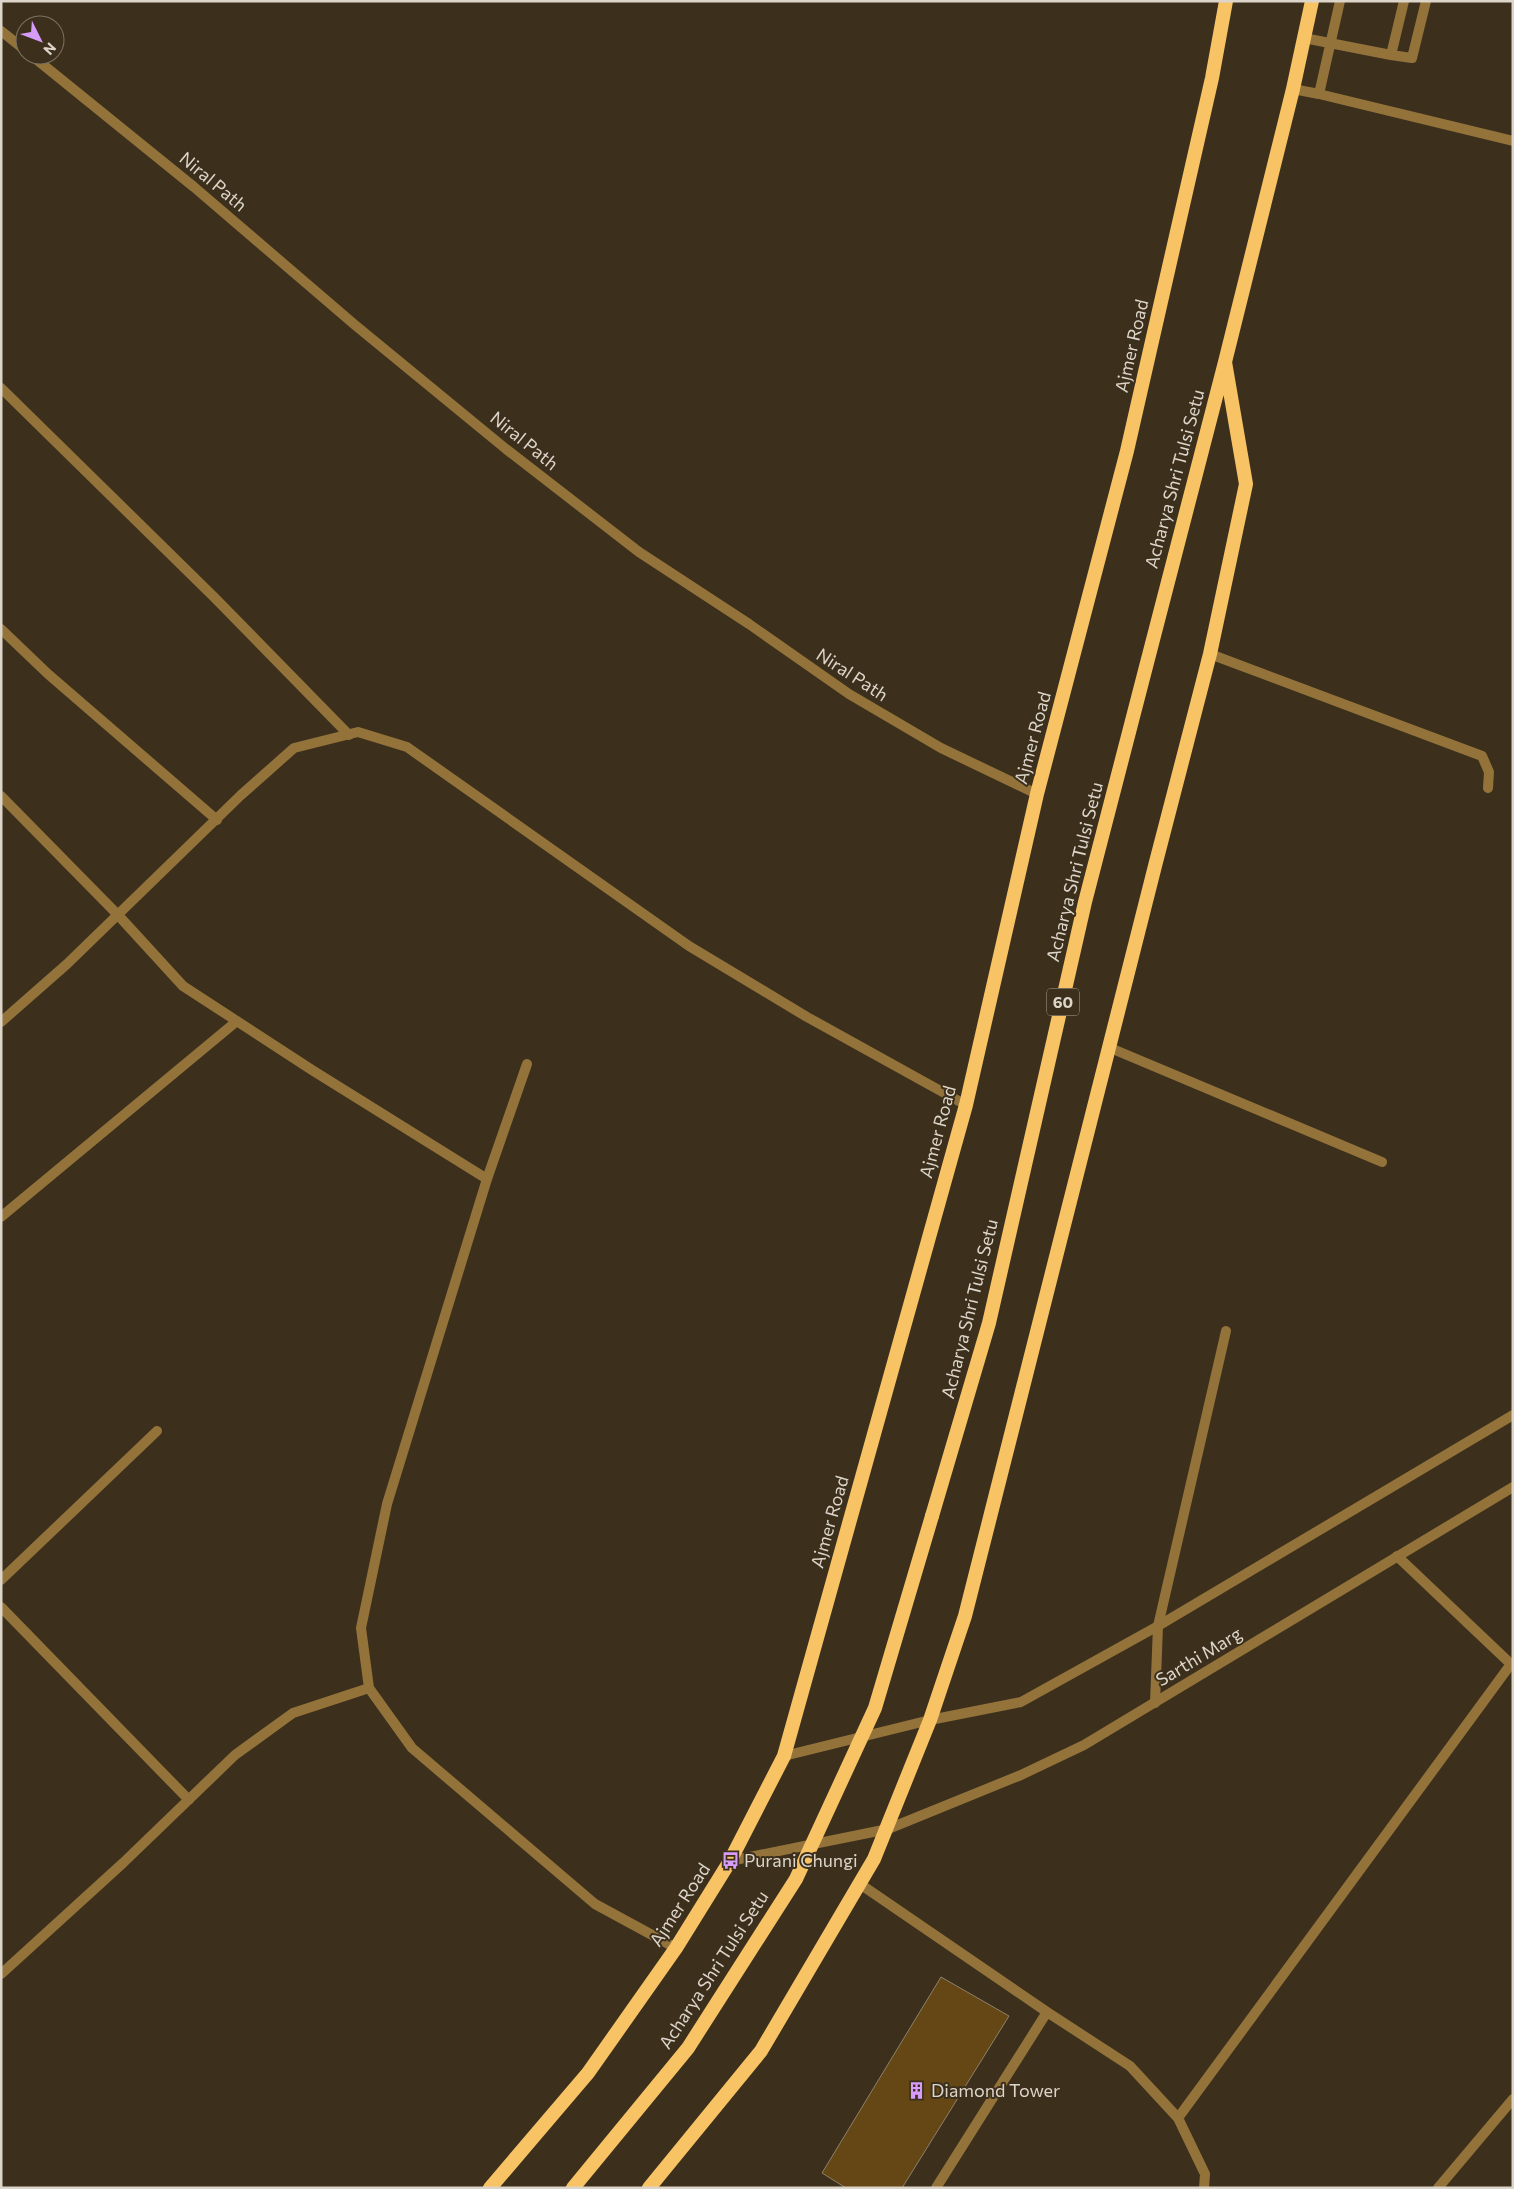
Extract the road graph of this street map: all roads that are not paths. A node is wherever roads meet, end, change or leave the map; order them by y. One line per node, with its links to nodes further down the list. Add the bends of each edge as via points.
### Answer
1 (1226, 1): 21 (highway, Ajmer Road, via 1212,78 1127,451)
2 (1312, 1): 7 (highway)
3 (1340, 1): 9 (street)
4 (1404, 1): 10 (street)
5 (1426, 1): 10 (street, via 1412,58)
6 (1, 31): 8 (street)
7 (1304, 38): 9 (street); 12 (highway)
8 (15, 42)
9 (1331, 43): 10 (street); 13 (street)
10 (1391, 55)
11 (43, 65): 21 (street, Niral Path, via 194,186 415,374 639,552 849,694 941,748)
12 (1292, 89): 13 (street); 15 (highway)
13 (1319, 94): 14 (street)
14 (1513, 141)
15 (1225, 362): 18 (highway, via 1246,484); 56 (highway, Acharya Shri Tulsi Setu / 60, bridge, via 1085,902 989,1323 875,1708 796,1879 688,2048)
16 (1, 388): 19 (street)
17 (1, 629): 23 (street, via 48,674)
18 (1210, 654): 20 (street, via 1482,756 1489,772); 27 (highway)
19 (349, 734): 23 (street, via 294,748); 29 (street, via 358,732 408,747 690,946 807,1017)
20 (1488, 788)
21 (1037, 794): 29 (highway, Ajmer Road)
22 (1, 796): 24 (street)
23 (217, 820): 24 (street)
24 (118, 915): 25 (street, via 183,986); 26 (street)
25 (236, 1020): 31 (street); 32 (street)
26 (1, 1022)
27 (1108, 1047): 30 (street); 44 (highway, via 965,1616)
28 (527, 1064): 31 (street)
29 (966, 1105): 45 (highway, Ajmer Road)
30 (1382, 1162)
31 (487, 1179): 42 (street, via 387,1504 361,1628)
32 (1, 1217)
33 (1226, 1331): 40 (street)
34 (1513, 1415): 40 (street)
35 (158, 1431): 38 (street)
36 (1513, 1487): 37 (street, Sarthi Marg)
37 (1397, 1556): 41 (street); 43 (street, Sarthi Marg)
38 (1, 1580)
39 (1, 1607): 46 (street)
40 (1158, 1626): 43 (street); 44 (street, via 1021,1702)
41 (1512, 1665): 54 (street)
42 (369, 1688): 46 (street, via 293,1713 235,1755); 50 (street, via 412,1748 596,1904)
43 (1154, 1703): 47 (street, Sarthi Marg, via 1084,1745 1021,1775)
44 (930, 1720): 45 (street); 47 (highway)
45 (784, 1756): 48 (highway, Ajmer Road)
46 (189, 1800): 51 (street)
47 (888, 1829): 48 (street, Sarthi Marg); 49 (highway)
48 (730, 1861): 50 (highway, Ajmer Road)
49 (860, 1884): 52 (street); 57 (highway, via 761,2051)
50 (676, 1948): 55 (highway, Ajmer Road, via 588,2073)
51 (1, 1974)
52 (1047, 2012): 54 (street, via 1130,2066); 58 (street)
53 (1513, 2099): 60 (street)
54 (1178, 2118): 59 (street, via 1205,2174)
55 (490, 2188)
56 (573, 2188)
57 (649, 2188)
58 (936, 2188)
59 (1204, 2188)
60 (1438, 2188)

